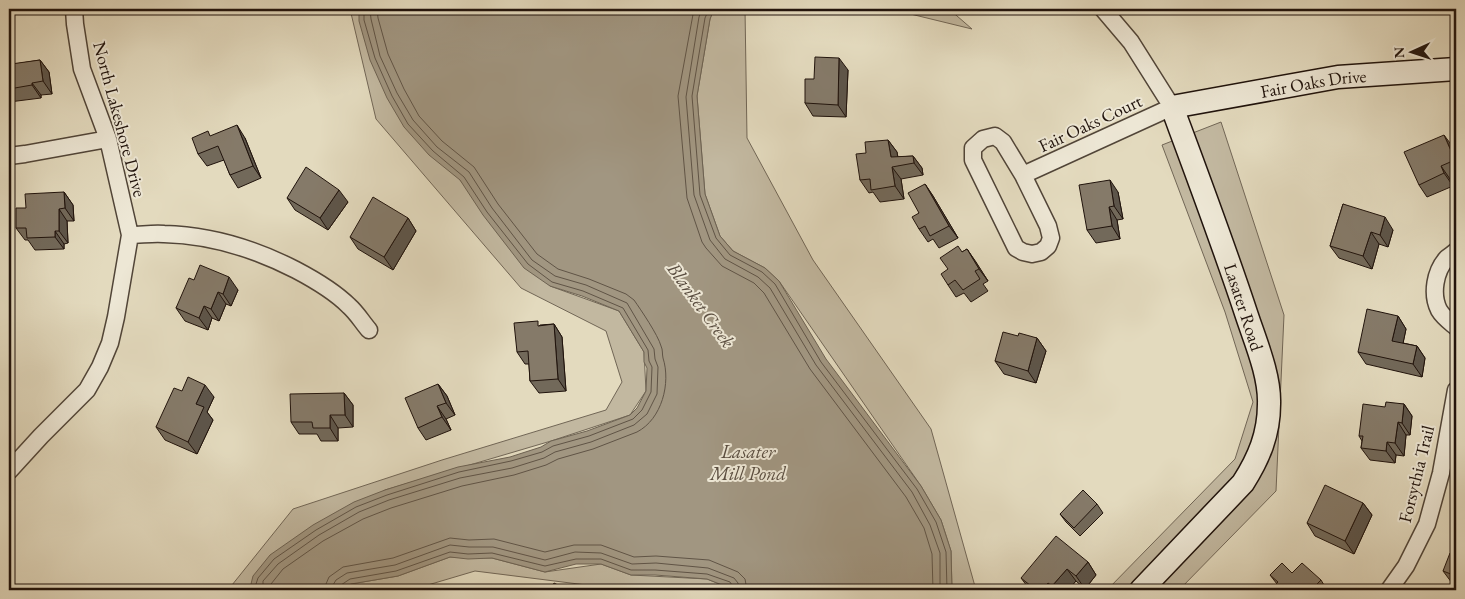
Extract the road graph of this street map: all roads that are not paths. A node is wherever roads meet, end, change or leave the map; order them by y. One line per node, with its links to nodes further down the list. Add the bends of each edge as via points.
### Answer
1 (74, 9): 5 (street, North Lakeshore Drive, via 82,69)
2 (1103, 9): 4 (street, Lasater Road, via 1131,42)
3 (1456, 69): 4 (street, Fair Oaks Drive, via 1338,76)
4 (1172, 107): 7 (street, Fair Oaks Court); 14 (street, Lasater Road, via 1224,247 1266,376 1270,404 1262,449 1243,483)
5 (108, 139): 6 (street); 8 (street, North Lakeshore Drive)
6 (9, 156)
7 (1024, 175): 7 (street, via 1004,142 995,136 984,139 973,148 973,160 1016,248 1032,254 1041,252 1051,238)
8 (130, 235): 11 (street, via 164,234 215,240 272,257 331,290); 13 (street, North Lakeshore Drive, via 116,317 100,367 87,390)
9 (1456, 251): 10 (street, via 1446,259 1436,276 1439,310)
10 (1456, 327)
11 (369, 330)
12 (1456, 390): 15 (street, Forsythia Trail, via 1428,524)
13 (9, 471)
14 (1141, 590)
15 (1389, 590)

